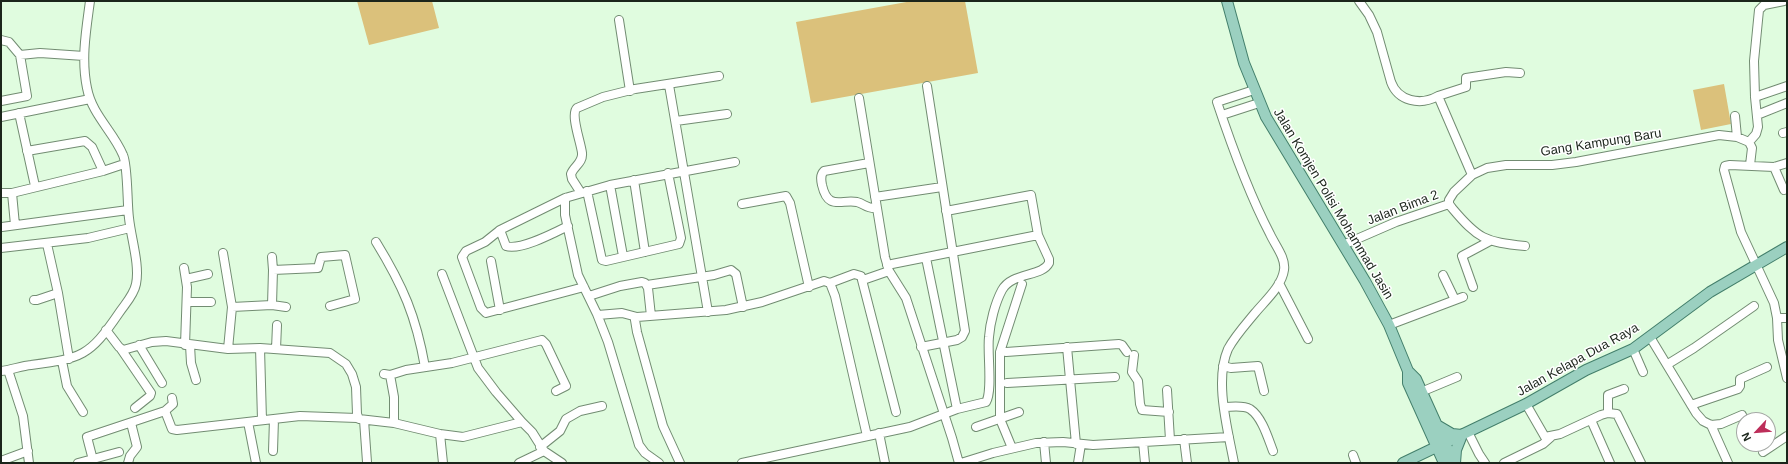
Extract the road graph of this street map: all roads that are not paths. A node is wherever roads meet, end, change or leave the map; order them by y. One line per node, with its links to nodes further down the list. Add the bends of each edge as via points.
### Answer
1 (90, 1): 8 (street)
2 (1227, 1): 14 (main road, Jalan Komjen Polisi Mohammad Jasin)
3 (1359, 1): 16 (street, via 1372,22 1390,82 1397,93 1422,102)
4 (1784, 1): 17 (street, via 1764,5 1759,10 1754,61)
5 (619, 20): 15 (street)
6 (1, 40): 7 (street, via 9,42)
7 (20, 55): 8 (street, via 40,53); 20 (street, via 27,96)
8 (84, 56): 19 (street, via 84,71)
9 (1520, 73): 16 (street, via 1506,72 1466,78 1466,87)
10 (719, 76): 11 (street)
11 (669, 85): 15 (street); 29 (street)
12 (927, 86): 46 (street)
13 (1787, 86): 17 (street)
14 (1254, 90): 21 (main road, Jalan Komjen Polisi Mohammad Jasin); 26 (street, via 1217,102)
15 (630, 91): 48 (street, via 603,97 575,110 582,155 571,174 572,179)
16 (1438, 96): 42 (street)
17 (1755, 97): 25 (street)
18 (859, 98): 34 (street)
19 (90, 100): 23 (street); 56 (street, via 123,155)
20 (1, 101)
21 (1259, 103): 26 (street); 67 (main road, Jalan Komjen Polisi Mohammad Jasin, via 1277,138)
22 (1787, 103): 25 (street)
23 (19, 113): 28 (street); 32 (street)
24 (727, 114): 29 (street)
25 (1757, 114): 31 (street, via 1757,131)
26 (1222, 116): 89 (street, via 1255,206 1284,263)
27 (1735, 116): 30 (street)
28 (1, 117)
29 (676, 121): 39 (street)
30 (1737, 137): 31 (street, Gang Kampung Baru); 42 (street, Gang Kampung Baru, via 1710,136 1552,165 1498,165)
31 (1749, 142): 37 (street, via 1752,148)
32 (27, 151): 40 (street, via 85,141 92,148); 45 (street)
33 (735, 162): 39 (street)
34 (870, 163): 51 (street); 55 (street, via 824,171 821,175 824,192 832,201 856,202 870,209)
35 (1787, 163): 38 (street)
36 (121, 164): 40 (street)
37 (1750, 165): 38 (street); 78 (street, via 1727,165 1724,170 1737,218)
38 (1774, 167): 47 (street)
39 (685, 171): 41 (street); 85 (street)
40 (103, 172): 45 (street)
41 (668, 173): 43 (street); 71 (street, via 680,241 674,246)
42 (1472, 175): 54 (street, via 1454,192)
43 (634, 180): 44 (street); 71 (street)
44 (610, 185): 48 (street); 74 (street)
45 (35, 186): 50 (street)
46 (942, 187): 51 (street); 57 (street)
47 (1784, 190)
48 (584, 192): 52 (street); 74 (street, via 601,257 606,261)
49 (1, 193): 50 (street)
50 (12, 193): 58 (street)
51 (875, 197): 55 (street)
52 (565, 198): 59 (street); 62 (street)
53 (742, 204): 92 (street, via 786,196)
54 (1449, 204): 64 (street, via 1465,223); 67 (street, Jalan Bima 2, via 1396,222)
55 (877, 208): 80 (street)
56 (128, 210): 58 (street); 61 (street)
57 (946, 211): 63 (street, via 1031,195); 72 (street)
58 (15, 225): 60 (street)
59 (568, 226): 62 (street, via 514,247 506,246); 93 (street, via 575,266)
60 (2, 227)
61 (130, 228): 66 (street); 117 (street, via 136,284 131,296)
62 (500, 230): 108 (street, via 485,242 466,251 462,257 483,311 486,313)
63 (1038, 235): 72 (street); 158 (street, via 1049,259 1048,266 1007,283 997,303 989,337 987,400)
64 (1490, 241): 68 (street); 94 (street, via 1462,256)
65 (376, 242): 135 (street, via 408,299 421,339)
66 (47, 244): 70 (street); 95 (street)
67 (1343, 245): 116 (main road, Jalan Komjen Polisi Mohammad Jasin)
68 (1525, 246)
69 (1787, 247): 78 (main road, Jalan Kelapa Dua Raya)
70 (1, 248)
71 (645, 252): 74 (street)
72 (952, 252): 76 (street); 120 (street, via 965,332 962,338)
73 (223, 253): 105 (street)
74 (624, 256)
75 (272, 257): 81 (street)
76 (926, 258): 80 (street); 120 (street)
77 (491, 261): 108 (street)
78 (1756, 264): 113 (street, via 1771,295); 118 (main road, Jalan Kelapa Dua Raya, via 1710,292)
79 (184, 268): 86 (street)
80 (888, 268): 87 (street); 123 (street, via 906,298)
81 (273, 270): 102 (street); 103 (street, via 318,268 320,258 345,255 355,299)
82 (208, 274): 86 (street)
83 (442, 274): 131 (street)
84 (1443, 275): 99 (street)
85 (703, 277): 91 (street); 107 (street, via 734,271); 109 (street)
86 (186, 279): 100 (street)
87 (863, 280): 88 (street, via 858,274 854,274); 161 (street)
88 (830, 283): 92 (street); 182 (street, via 836,296)
89 (1279, 283): 119 (street); 134 (street, via 1229,348)
90 (1022, 284): 168 (street, via 1000,352)
91 (647, 285): 96 (street, via 639,282); 111 (street)
92 (809, 286): 107 (street)
93 (584, 287): 96 (street); 108 (street)
94 (1473, 287)
95 (58, 293): 98 (street); 132 (street)
96 (589, 296): 110 (street)
97 (1463, 297): 99 (street)
98 (34, 300)
99 (1454, 300): 116 (street)
100 (187, 302): 101 (street); 122 (street)
101 (211, 302)
102 (272, 305): 105 (street); 106 (street)
103 (330, 306)
104 (1754, 306): 133 (street)
105 (232, 307): 127 (street)
106 (286, 307)
107 (743, 307): 109 (street)
108 (500, 310)
109 (708, 312): 111 (street)
110 (598, 315): 112 (street, via 622,313); 209 (street, via 639,445)
111 (650, 316): 112 (street)
112 (637, 317): 210 (street, via 637,332 663,426)
113 (1777, 318): 114 (street); 142 (street, via 1778,340)
114 (1787, 318)
115 (277, 325): 128 (street)
116 (1389, 325): 138 (main road, Jalan Komjen Polisi Mohammad Jasin)
117 (106, 330): 126 (street); 132 (street, via 91,349)
118 (1650, 336): 129 (main road, Jalan Kelapa Dua Raya); 133 (street)
119 (1308, 339)
120 (942, 342): 123 (street); 158 (street)
121 (139, 345): 122 (street, via 166,342); 126 (street); 145 (street)
122 (187, 345): 127 (street); 143 (street)
123 (921, 347): 165 (street)
124 (1067, 347): 130 (street); 144 (street); 163 (street, via 1122,345 1131,353 1132,372 1138,381 1140,408 1145,411)
125 (260, 348): 127 (street); 128 (street); 169 (street)
126 (121, 349): 157 (street, via 151,392 150,396)
127 (228, 349)
128 (276, 349): 167 (street, via 336,355 348,366 354,380)
129 (1633, 349): 139 (street); 153 (main road, Jalan Kelapa Dua Raya, via 1586,370)
130 (1006, 352)
131 (473, 358): 135 (street); 149 (street, via 542,340 566,386); 173 (street, via 481,374)
132 (65, 360): 137 (street); 160 (street, via 67,386)
133 (1668, 364): 154 (street)
134 (1223, 366): 150 (street, via 1258,366); 156 (street)
135 (425, 367): 175 (street, via 387,374 394,397)
136 (1767, 368): 154 (street, via 1740,379 1738,389)
137 (4, 370): 195 (street, via 23,416)
138 (1408, 371): 151 (main road, Jalan Komjen Polisi Mohammad Jasin, via 1416,379); 192 (main road, Jalan Komjen Polisi Mohammad Jasin, via 1408,383)
139 (1643, 372)
140 (1115, 377): 144 (street)
141 (1457, 377): 151 (street)
142 (1787, 378)
143 (196, 380)
144 (1070, 380): 146 (street); 191 (street)
145 (162, 383)
146 (1007, 383)
147 (1624, 389): 164 (street, via 1608,395)
148 (1167, 390): 163 (street)
149 (556, 391)
150 (1264, 391)
151 (1422, 392): 176 (main road, Jalan Komjen Polisi Mohammad Jasin)
152 (172, 398): 159 (street, via 173,404)
153 (1526, 404): 179 (main road, Jalan Kelapa Dua Raya); 185 (street, via 1543,436)
154 (1691, 405): 177 (street, via 1700,418)
155 (602, 406): 194 (street, via 580,411 566,419 560,431)
156 (1224, 407): 184 (street); 197 (street, via 1238,406 1249,409 1260,422)
157 (135, 408)
158 (957, 409): 165 (street)
159 (165, 411): 172 (street, via 174,430); 174 (street)
160 (83, 412)
161 (896, 412)
162 (1019, 412): 168 (street)
163 (1168, 412): 187 (street)
164 (1608, 413): 171 (street); 225 (street, via 1619,416)
165 (944, 414): 181 (street, via 910,427); 213 (street)
166 (1736, 417): 177 (street)
167 (361, 419): 170 (street, via 300,416); 175 (street); 201 (street)
168 (1000, 419): 178 (street); 193 (street)
169 (262, 420): 170 (street); 172 (street)
170 (274, 420): 196 (street)
171 (1591, 420): 185 (street); 224 (street)
172 (248, 422): 205 (street)
173 (522, 422): 180 (street, via 463,437); 194 (street, via 532,432)
174 (130, 423): 199 (street, via 87,437); 204 (street, via 137,447)
175 (394, 423): 180 (street)
176 (1435, 424): 179 (main road, via 1448,432); 192 (main road, Jalan Komjen Polisi Mohammad Jasin)
177 (1712, 425): 226 (street)
178 (976, 427)
179 (1465, 433): 192 (main road, Jalan Kelapa Dua Raya); 221 (main road, via 1456,450); 222 (street)
180 (440, 434): 206 (street)
181 (879, 434): 182 (street); 212 (street)
182 (867, 436): 211 (street)
183 (1787, 436): 190 (street)
184 (1229, 437): 186 (street); 218 (street)
185 (1551, 437): 223 (street, via 1543,444)
186 (1184, 439): 187 (street); 217 (street)
187 (1170, 440): 189 (street)
188 (1044, 442): 191 (street); 193 (street); 214 (street)
189 (1143, 442): 191 (street); 216 (street)
190 (1776, 443)
191 (1079, 444): 215 (street)
192 (1440, 444): 219 (main road, Jalan Kelapa Dua Raya); 220 (main road, Jalan Komjen Polisi Mohammad Jasin); 221 (main road, Jalan Komjen Polisi Mohammad Jasin)
193 (1012, 448): 213 (street)
194 (542, 449): 207 (street); 208 (street)
195 (28, 451): 200 (street); 202 (street)
196 (274, 451)
197 (1273, 451)
198 (119, 452): 199 (street)
199 (93, 460): 203 (street)
200 (1, 461)
201 (367, 462)
202 (29, 463)
203 (78, 463)
204 (128, 463)
205 (256, 463)
206 (443, 463)
207 (519, 463)
208 (562, 463)
209 (659, 463)
210 (680, 463)
211 (742, 463)
212 (885, 463)
213 (960, 463)
214 (1046, 463)
215 (1078, 463)
216 (1145, 463)
217 (1187, 463)
218 (1234, 463)
219 (1403, 463)
220 (1444, 463)
221 (1455, 463)
222 (1486, 463)
223 (1504, 463)
224 (1610, 463)
225 (1641, 463)
226 (1728, 463)

